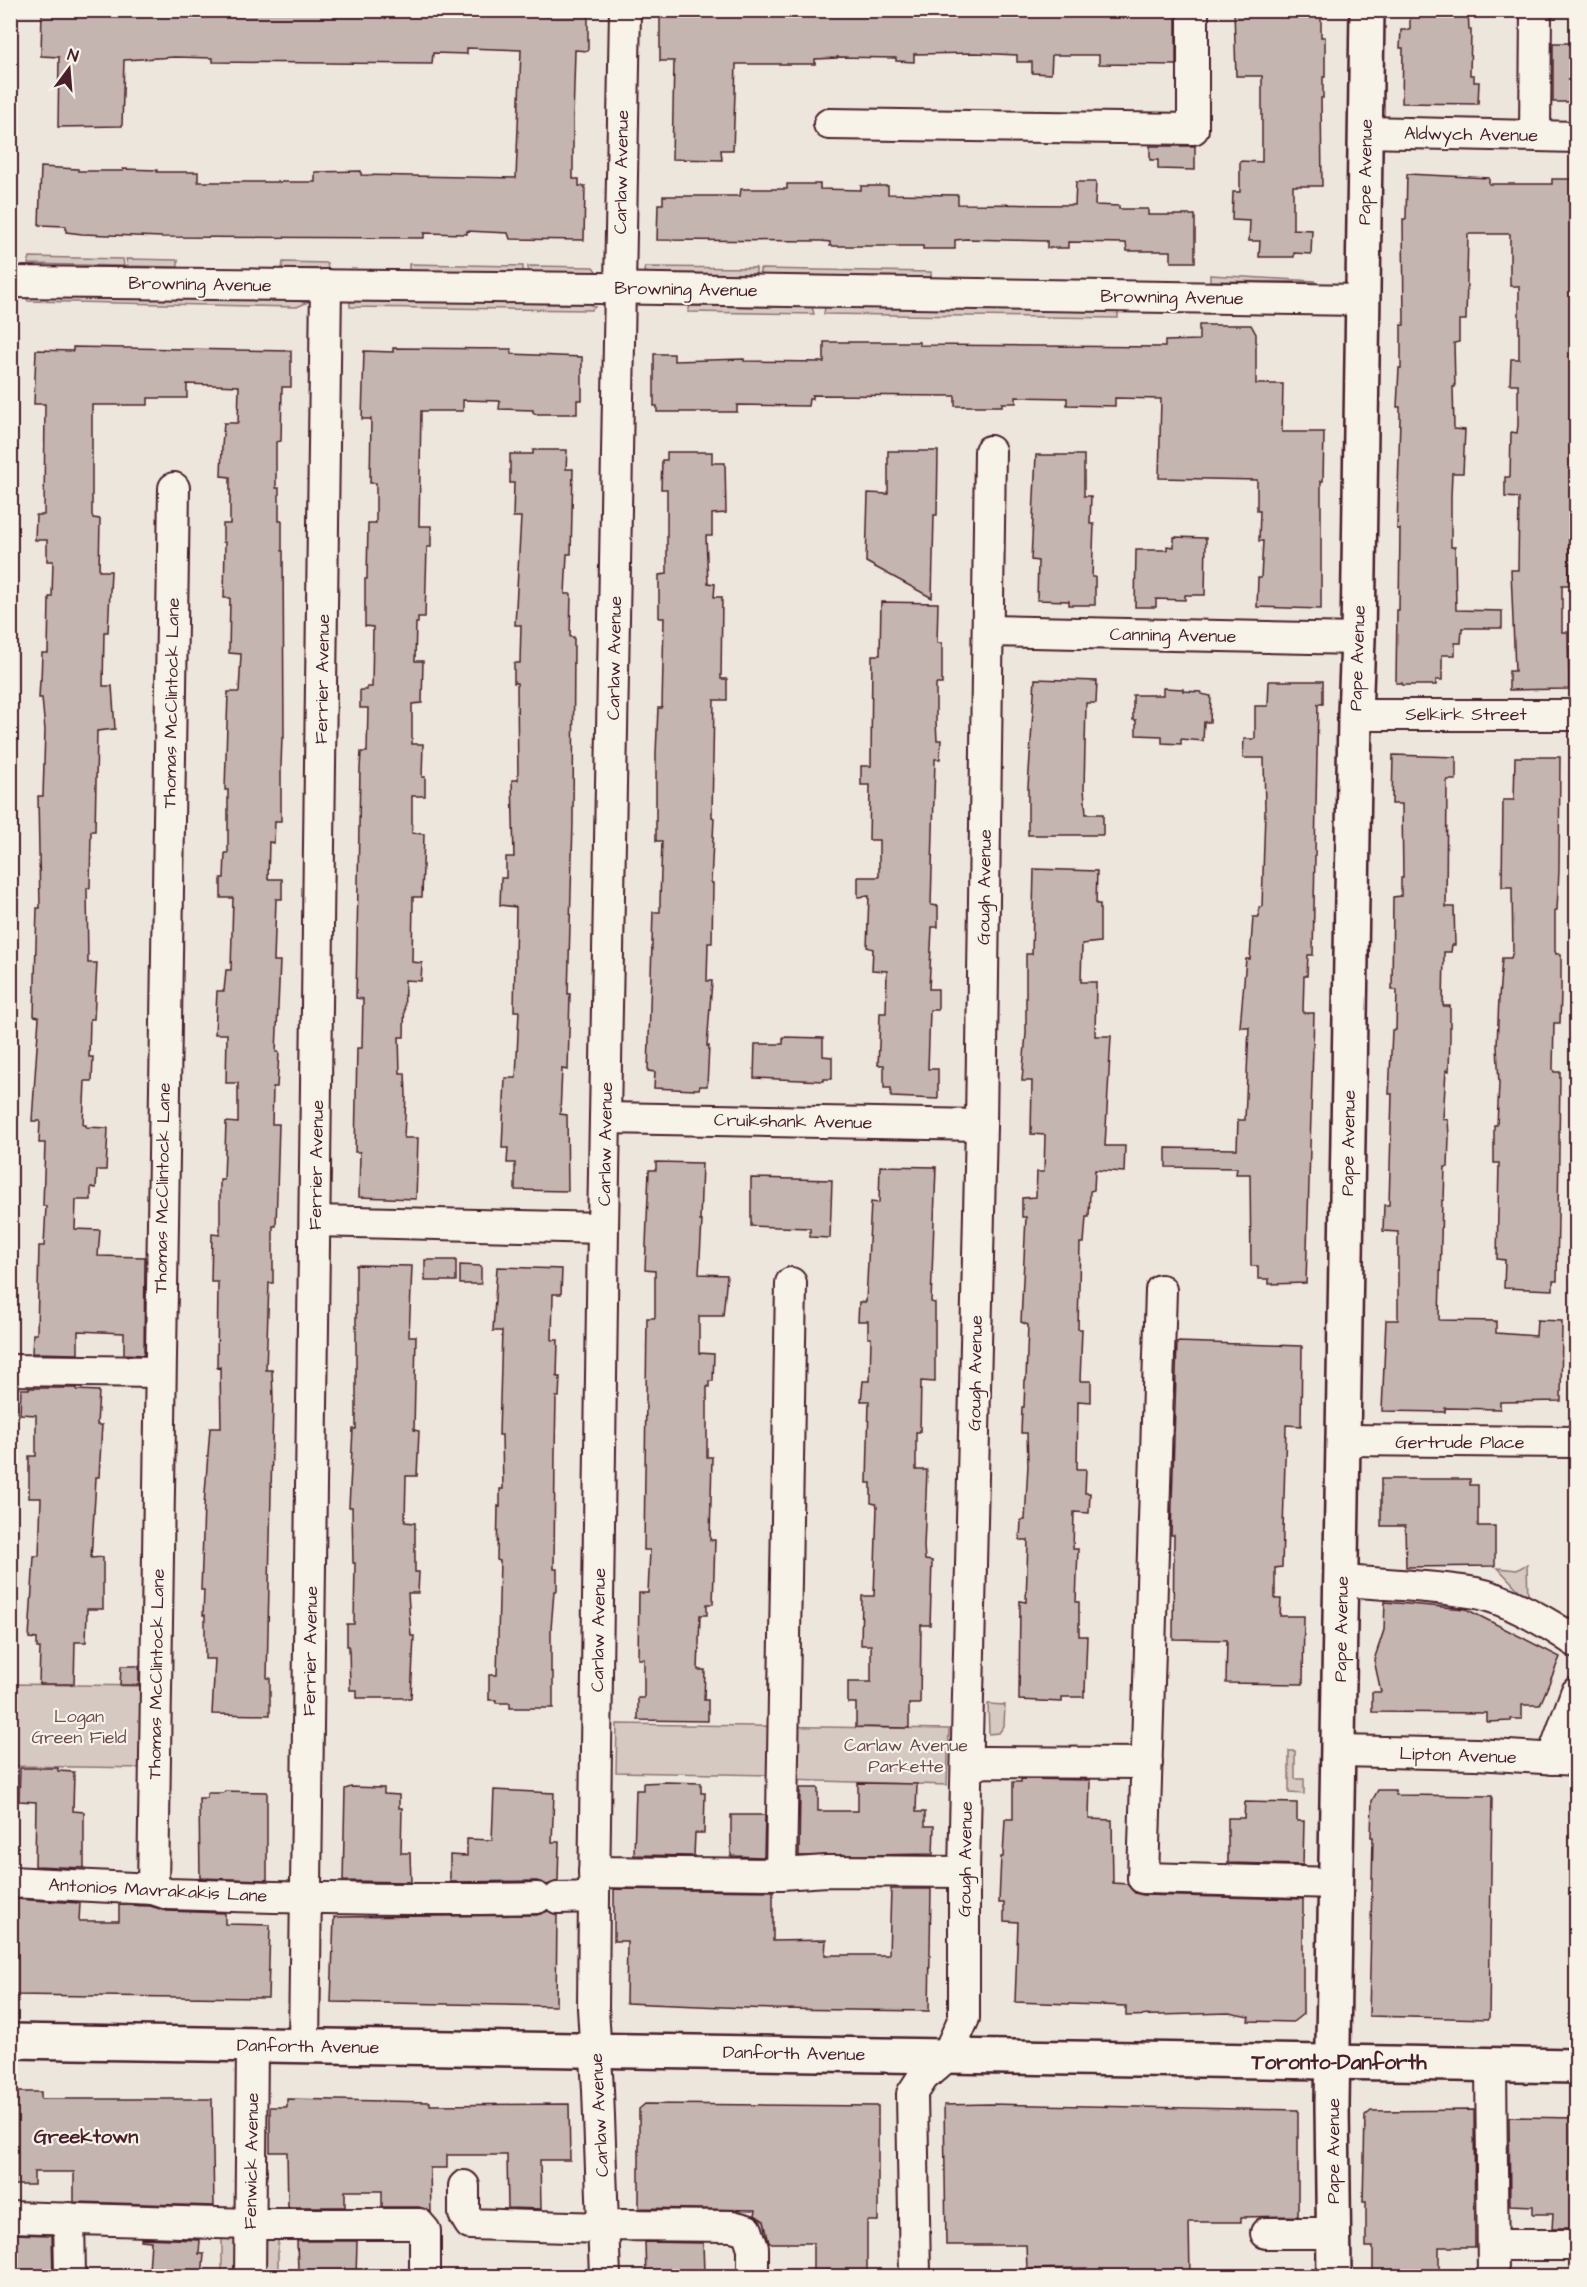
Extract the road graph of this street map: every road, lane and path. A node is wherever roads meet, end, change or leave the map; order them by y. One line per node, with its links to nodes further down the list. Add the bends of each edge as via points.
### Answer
1 (625, 10): 11 (street, Carlaw Avenue)
2 (1193, 10): 5 (street, via 1193,129)
3 (1366, 10): 6 (main road, Pape Avenue)
4 (1536, 10): 7 (street)
5 (829, 124)
6 (1366, 132): 7 (street, Aldwych Avenue); 12 (main road, Pape Avenue)
7 (1535, 135): 8 (street, Aldwych Avenue)
8 (1576, 137)
9 (10, 282): 10 (street, Browning Avenue)
10 (326, 285): 11 (street, Browning Avenue); 21 (street, Ferrier Avenue)
11 (619, 288): 12 (street, Browning Avenue); 19 (street, Carlaw Avenue)
12 (1362, 300): 16 (main road, Pape Avenue)
13 (990, 451): 15 (street, Gough Avenue)
14 (174, 488): 26 (street, Thomas McClintock Lane)
15 (988, 631): 16 (street, Canning Avenue); 20 (street, Gough Avenue)
16 (1358, 639): 17 (main road, Pape Avenue)
17 (1355, 715): 18 (street, Selkirk Street); 27 (main road, Pape Avenue)
18 (1576, 715)
19 (605, 1118): 20 (street, Cruikshank Avenue); 22 (street, Carlaw Avenue)
20 (981, 1125): 35 (street, Gough Avenue)
21 (315, 1221): 22 (street); 42 (street, Ferrier Avenue)
22 (603, 1228): 40 (street, Carlaw Avenue)
23 (791, 1283): 37 (street)
24 (1161, 1290): 34 (street)
25 (10, 1370): 26 (street)
26 (159, 1372): 41 (street, Thomas McClintock Lane)
27 (1343, 1440): 28 (street, Gertrude Place); 29 (main road, Pape Avenue)
28 (1576, 1442)
29 (1342, 1581): 30 (street, via 1478,1593 1543,1621); 32 (main road, Pape Avenue)
30 (1576, 1642)
31 (1576, 1693): 33 (street)
32 (1339, 1751): 33 (street, Lipton Avenue); 39 (main road, Pape Avenue)
33 (1564, 1760)
34 (1147, 1763): 35 (street, via 984,1762); 39 (street, via 1143,1878)
35 (967, 1768): 36 (street, Gough Avenue)
36 (964, 1872): 37 (street, Antonios Mavrakakis Lane); 47 (street, Gough Avenue, via 964,2018)
37 (781, 1874): 40 (street, Antonios Mavrakakis Lane)
38 (10, 1882): 41 (street, Antonios Mavrakakis Lane)
39 (1336, 1883): 48 (main road, Pape Avenue)
40 (594, 1885): 42 (street, Antonios Mavrakakis Lane, via 547,1898); 46 (street, Carlaw Avenue)
41 (153, 1889): 42 (street, Antonios Mavrakakis Lane, via 168,1894)
42 (306, 1898): 45 (street, Ferrier Avenue)
43 (10, 2042): 44 (main road, Danforth Avenue)
44 (252, 2045): 45 (main road, Danforth Avenue); 54 (street, Fenwick Avenue)
45 (304, 2046): 46 (main road, Danforth Avenue)
46 (595, 2050): 47 (main road, Danforth Avenue); 55 (street, Carlaw Avenue)
47 (947, 2056): 48 (main road, Danforth Avenue); 65 (street, Gough Avenue, via 923,2077 912,2094)
48 (1333, 2062): 49 (main road, Danforth Avenue); 57 (main road, Pape Avenue)
49 (1491, 2064): 50 (main road, Danforth Avenue); 58 (street)
50 (1576, 2066)
51 (464, 2186): 55 (street, via 464,2214 470,2224)
52 (10, 2217): 53 (street)
53 (69, 2218): 54 (street); 60 (street)
54 (249, 2223): 61 (street, Fenwick Avenue); 62 (street, via 419,2224 425,2231)
55 (604, 2228): 63 (street, Carlaw Avenue); 64 (street, via 732,2226 747,2230 753,2248)
56 (1266, 2233): 57 (street)
57 (1333, 2233): 66 (main road, Pape Avenue)
58 (1493, 2245): 59 (street); 67 (street)
59 (1576, 2245)
60 (70, 2277)
61 (250, 2277)
62 (426, 2277)
63 (605, 2277)
64 (753, 2277)
65 (915, 2277)
66 (1334, 2277)
67 (1493, 2277)

